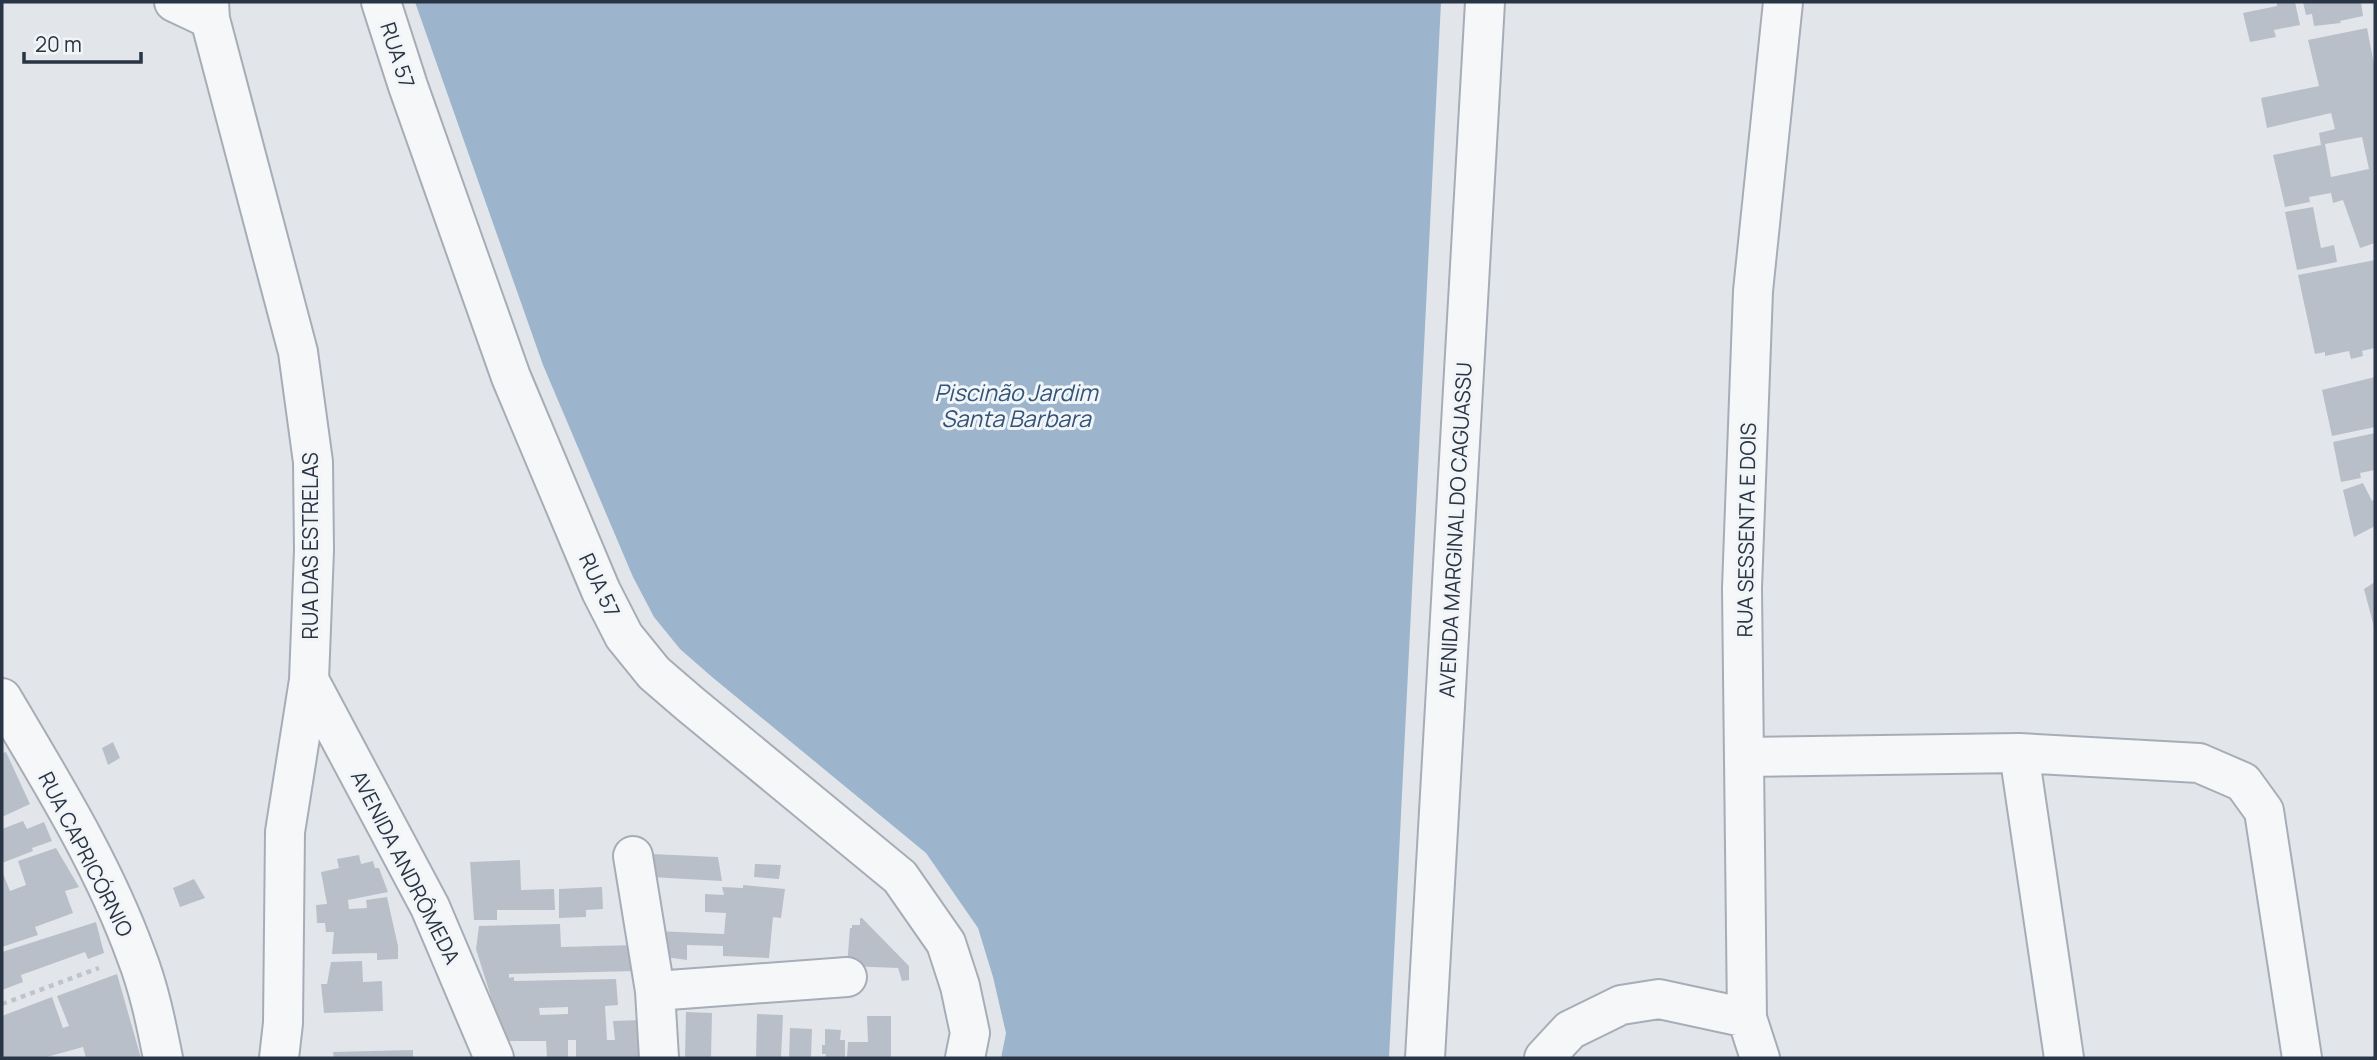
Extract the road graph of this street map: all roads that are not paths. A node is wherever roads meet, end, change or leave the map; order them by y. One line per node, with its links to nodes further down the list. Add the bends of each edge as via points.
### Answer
1 (174, 2): 5 (street)
2 (381, 2): 18 (street, RUA 57, via 511,377 624,636 654,673 900,877 946,943 970,1033)
3 (1485, 2): 19 (street, AVENIDA MARGINAL DO CAGUASSU)
4 (1783, 2): 9 (street, RUA SESSENTA E DOIS, via 1753,291 1742,588)
5 (210, 10): 6 (street, RUA DAS ESTRELAS, via 298,352 313,462)
6 (309, 680): 15 (street, RUA DAS ESTRELAS, via 285,832); 16 (street, AVENIDA ANDRÔMEDA, via 430,907)
7 (2, 698): 14 (street, RUA CAPRICÓRNIO, via 89,850 136,954)
8 (2019, 753): 9 (street); 22 (street); 23 (street, via 2199,762 2244,782 2264,811)
9 (1744, 757): 13 (street, RUA SESSENTA E DOIS)
10 (633, 856): 12 (street)
11 (847, 977): 12 (street)
12 (655, 991): 17 (street)
13 (1747, 1018): 20 (street, via 1659,999 1621,1005 1570,1030); 21 (street, RUA SESSENTA E DOIS)
14 (163, 1058)
15 (279, 1058)
16 (494, 1058)
17 (659, 1058)
18 (965, 1058)
19 (1425, 1058)
20 (1544, 1058)
21 (1760, 1058)
22 (2064, 1058)
23 (2302, 1058)

